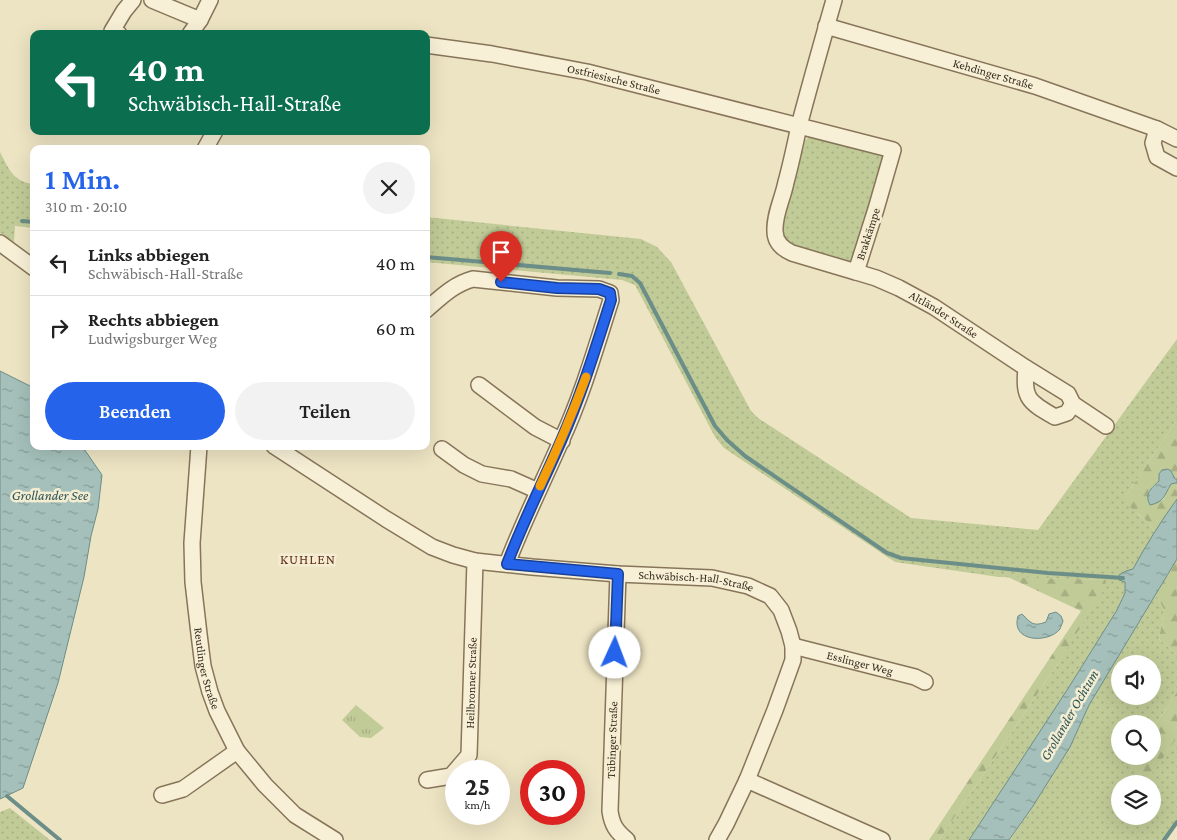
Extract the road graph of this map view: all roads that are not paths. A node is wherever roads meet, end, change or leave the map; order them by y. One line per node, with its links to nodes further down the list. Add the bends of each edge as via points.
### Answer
1 (133, 0): 7 (street)
2 (152, 0): 5 (street)
3 (210, 0): 5 (street)
4 (834, 0): 6 (street, Brakkämpe)
5 (200, 20): 8 (street)
6 (826, 26): 10 (street, Brakkämpe); 11 (street, Kehdinger Straße, via 1034,86)
7 (113, 30)
8 (193, 30)
9 (430, 46): 10 (street, Ostfriesische Straße, via 587,72)
10 (799, 125): 16 (street, Brakkämpe, via 776,219 775,237 785,250); 16 (street, Brakkämpe, via 893,150)
11 (1156, 129): 12 (street, Kehdinger Straße); 13 (street, via 1153,143 1157,157)
12 (1177, 139)
13 (1177, 168)
14 (0, 243): 15 (street)
15 (30, 265)
16 (856, 272): 18 (street, Altländer Straße, via 899,288 934,307)
17 (430, 307): 22 (street, via 462,282 473,279 599,289 610,293 611,300)
18 (1026, 368): 20 (street, Altländer Straße, via 1068,394); 20 (street, via 1026,394 1035,406 1055,417 1068,413)
19 (479, 384): 22 (street, via 535,428)
20 (1073, 404): 21 (street, Altländer Straße)
21 (1106, 426)
22 (562, 441): 26 (street)
23 (442, 449): 26 (street, via 482,474 511,479)
24 (198, 450): 32 (street, Reutlinger Straße, via 192,543 203,666 217,711)
25 (280, 450): 27 (street, Schwäbisch-Hall-Straße, via 432,547)
26 (538, 491): 28 (street)
27 (475, 561): 28 (street, Schwäbisch-Hall-Straße); 33 (street, Heilbronner Straße, via 469,755 451,776)
28 (507, 564): 29 (street, Schwäbisch-Hall-Straße)
29 (618, 574): 30 (street, Schwäbisch-Hall-Straße, via 712,578 754,588 778,604); 37 (street, Tübinger Straße, via 610,811 612,823)
30 (793, 646): 31 (street, Esslinger Weg); 34 (street, Schwäbisch-Hall-Straße, via 793,660)
31 (925, 682)
32 (237, 751): 35 (street, via 183,789); 36 (street, Reutlinger Straße, via 295,815)
33 (428, 780)
34 (747, 780): 38 (street, Schwäbisch-Hall-Straße); 39 (street)
35 (162, 795)
36 (335, 840)
37 (627, 840)
38 (717, 840)
39 (882, 840)

